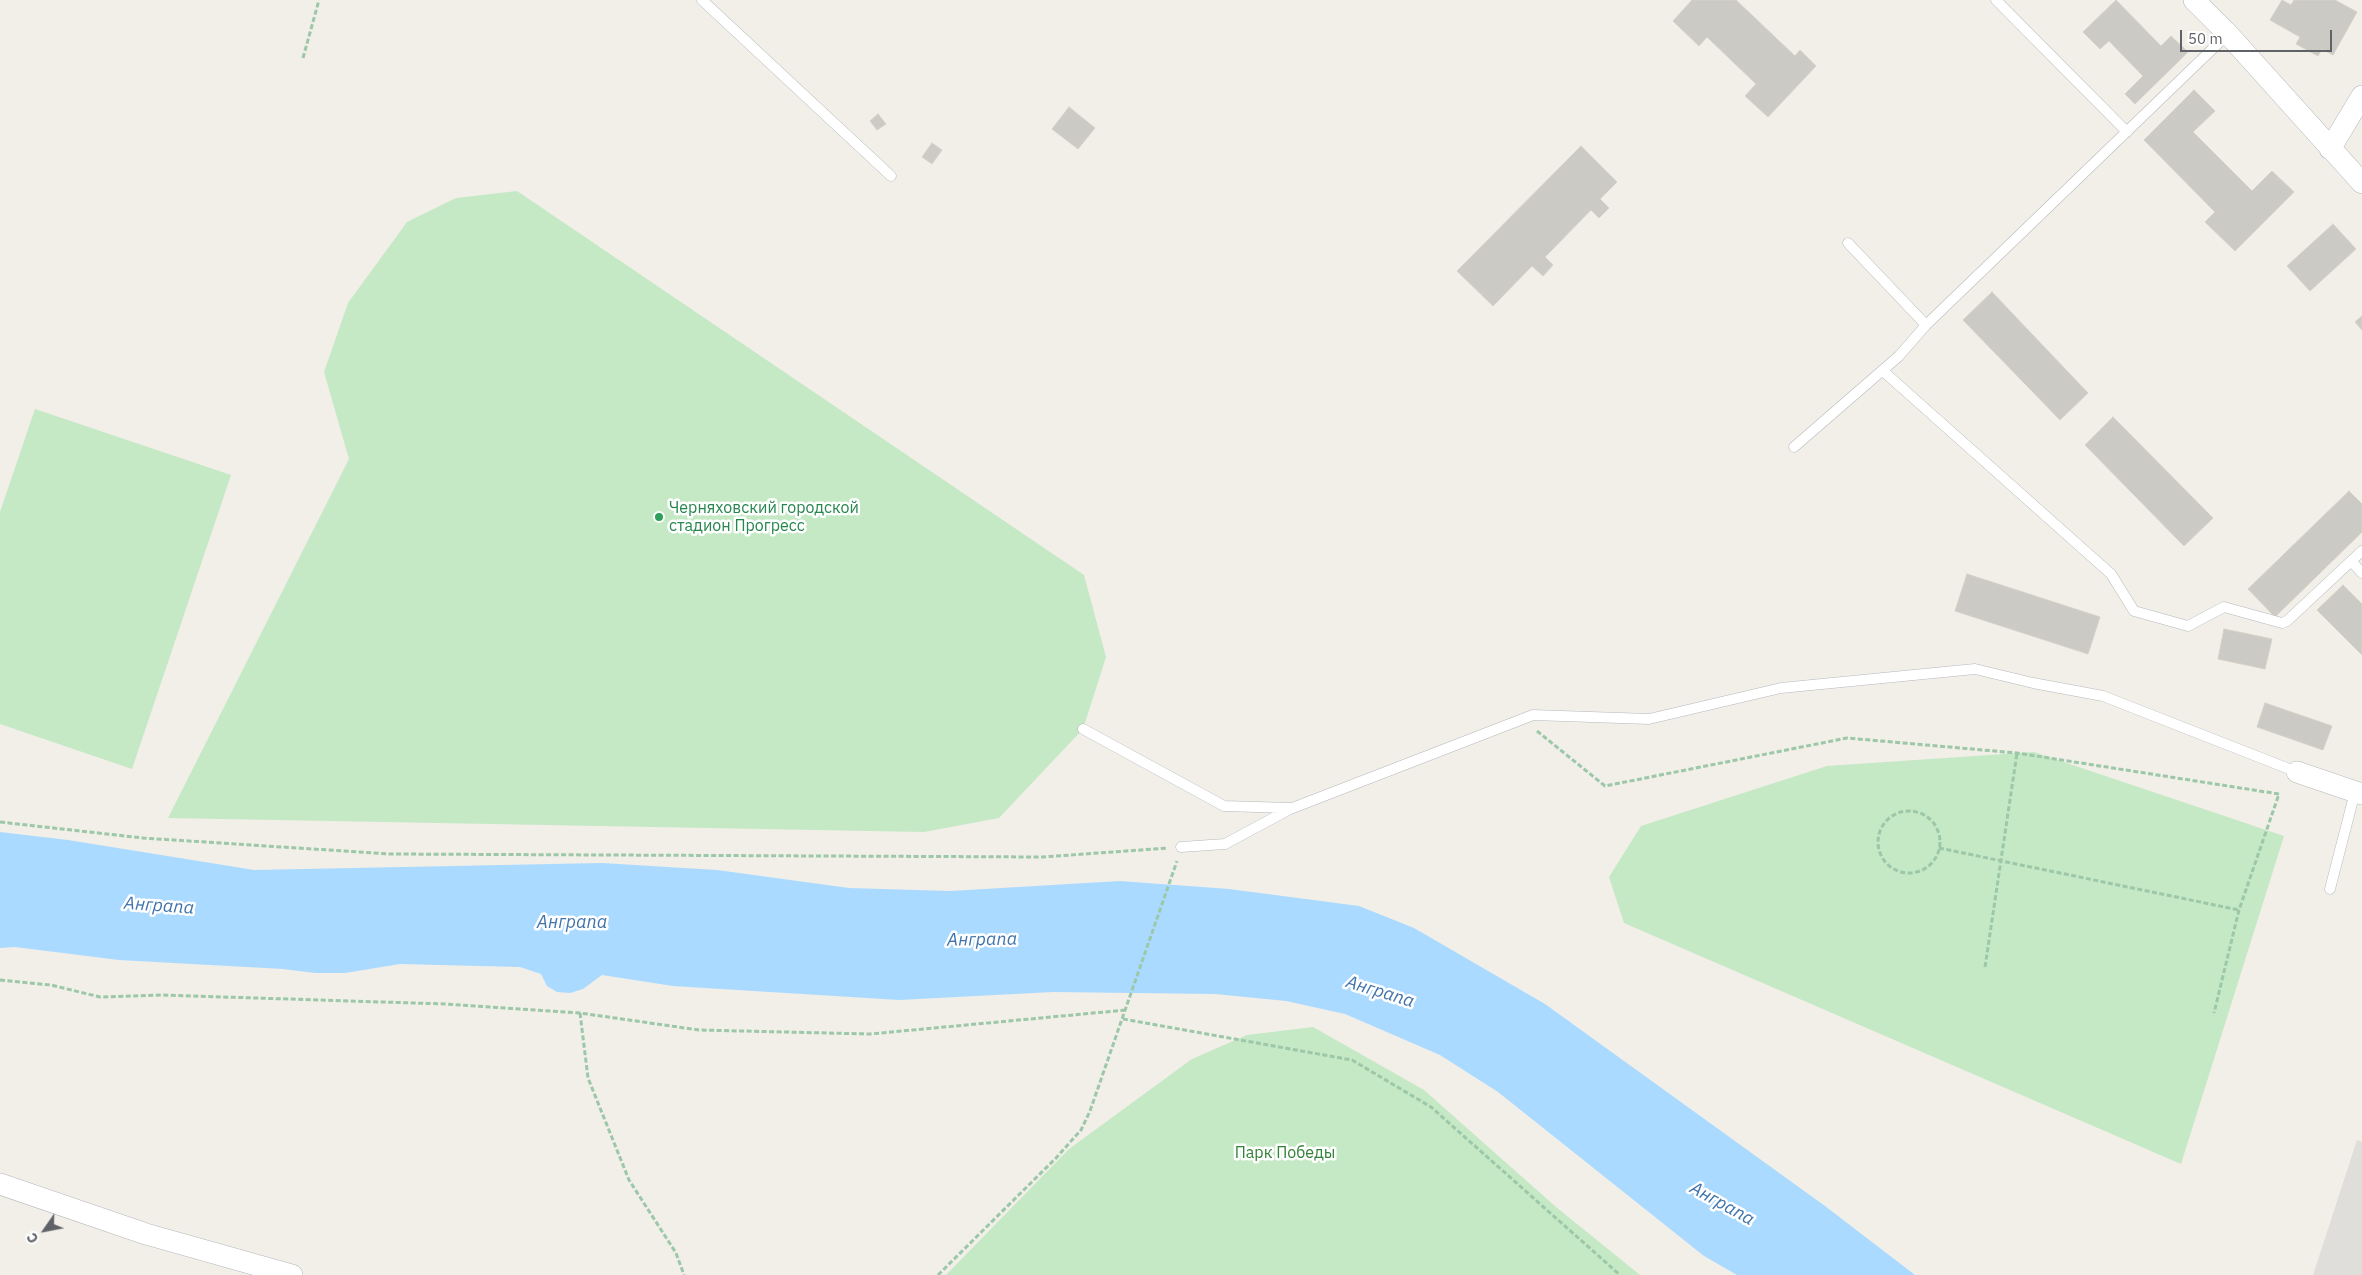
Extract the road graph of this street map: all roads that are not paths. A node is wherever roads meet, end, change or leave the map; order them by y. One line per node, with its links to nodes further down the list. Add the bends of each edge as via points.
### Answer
1 (702, 0): 8 (lane)
2 (1996, 0): 6 (lane)
3 (2194, 0): 4 (street)
4 (2228, 34): 6 (lane); 7 (street)
5 (2362, 96): 7 (street)
6 (2127, 132): 11 (lane)
7 (2330, 149): 9 (street)
8 (891, 176)
9 (2362, 183)
10 (1848, 243): 11 (lane)
11 (1926, 325): 12 (lane)
12 (1883, 370): 13 (lane); 15 (lane, via 2112,574 2134,611 2188,626 2224,607 2287,621)
13 (1794, 447)
14 (2362, 551): 15 (lane)
15 (2351, 561): 16 (lane)
16 (2362, 572)
17 (1083, 729): 20 (lane, via 1224,806)
18 (2297, 772): 19 (street); 20 (lane, via 2103,696 1975,669 1781,688 1649,719 1533,715)
19 (2359, 793): 22 (lane)
20 (1290, 808): 21 (lane, via 1225,844)
21 (1181, 847)
22 (2330, 889)
23 (0, 1184): 24 (street, via 146,1234)
24 (292, 1275)

